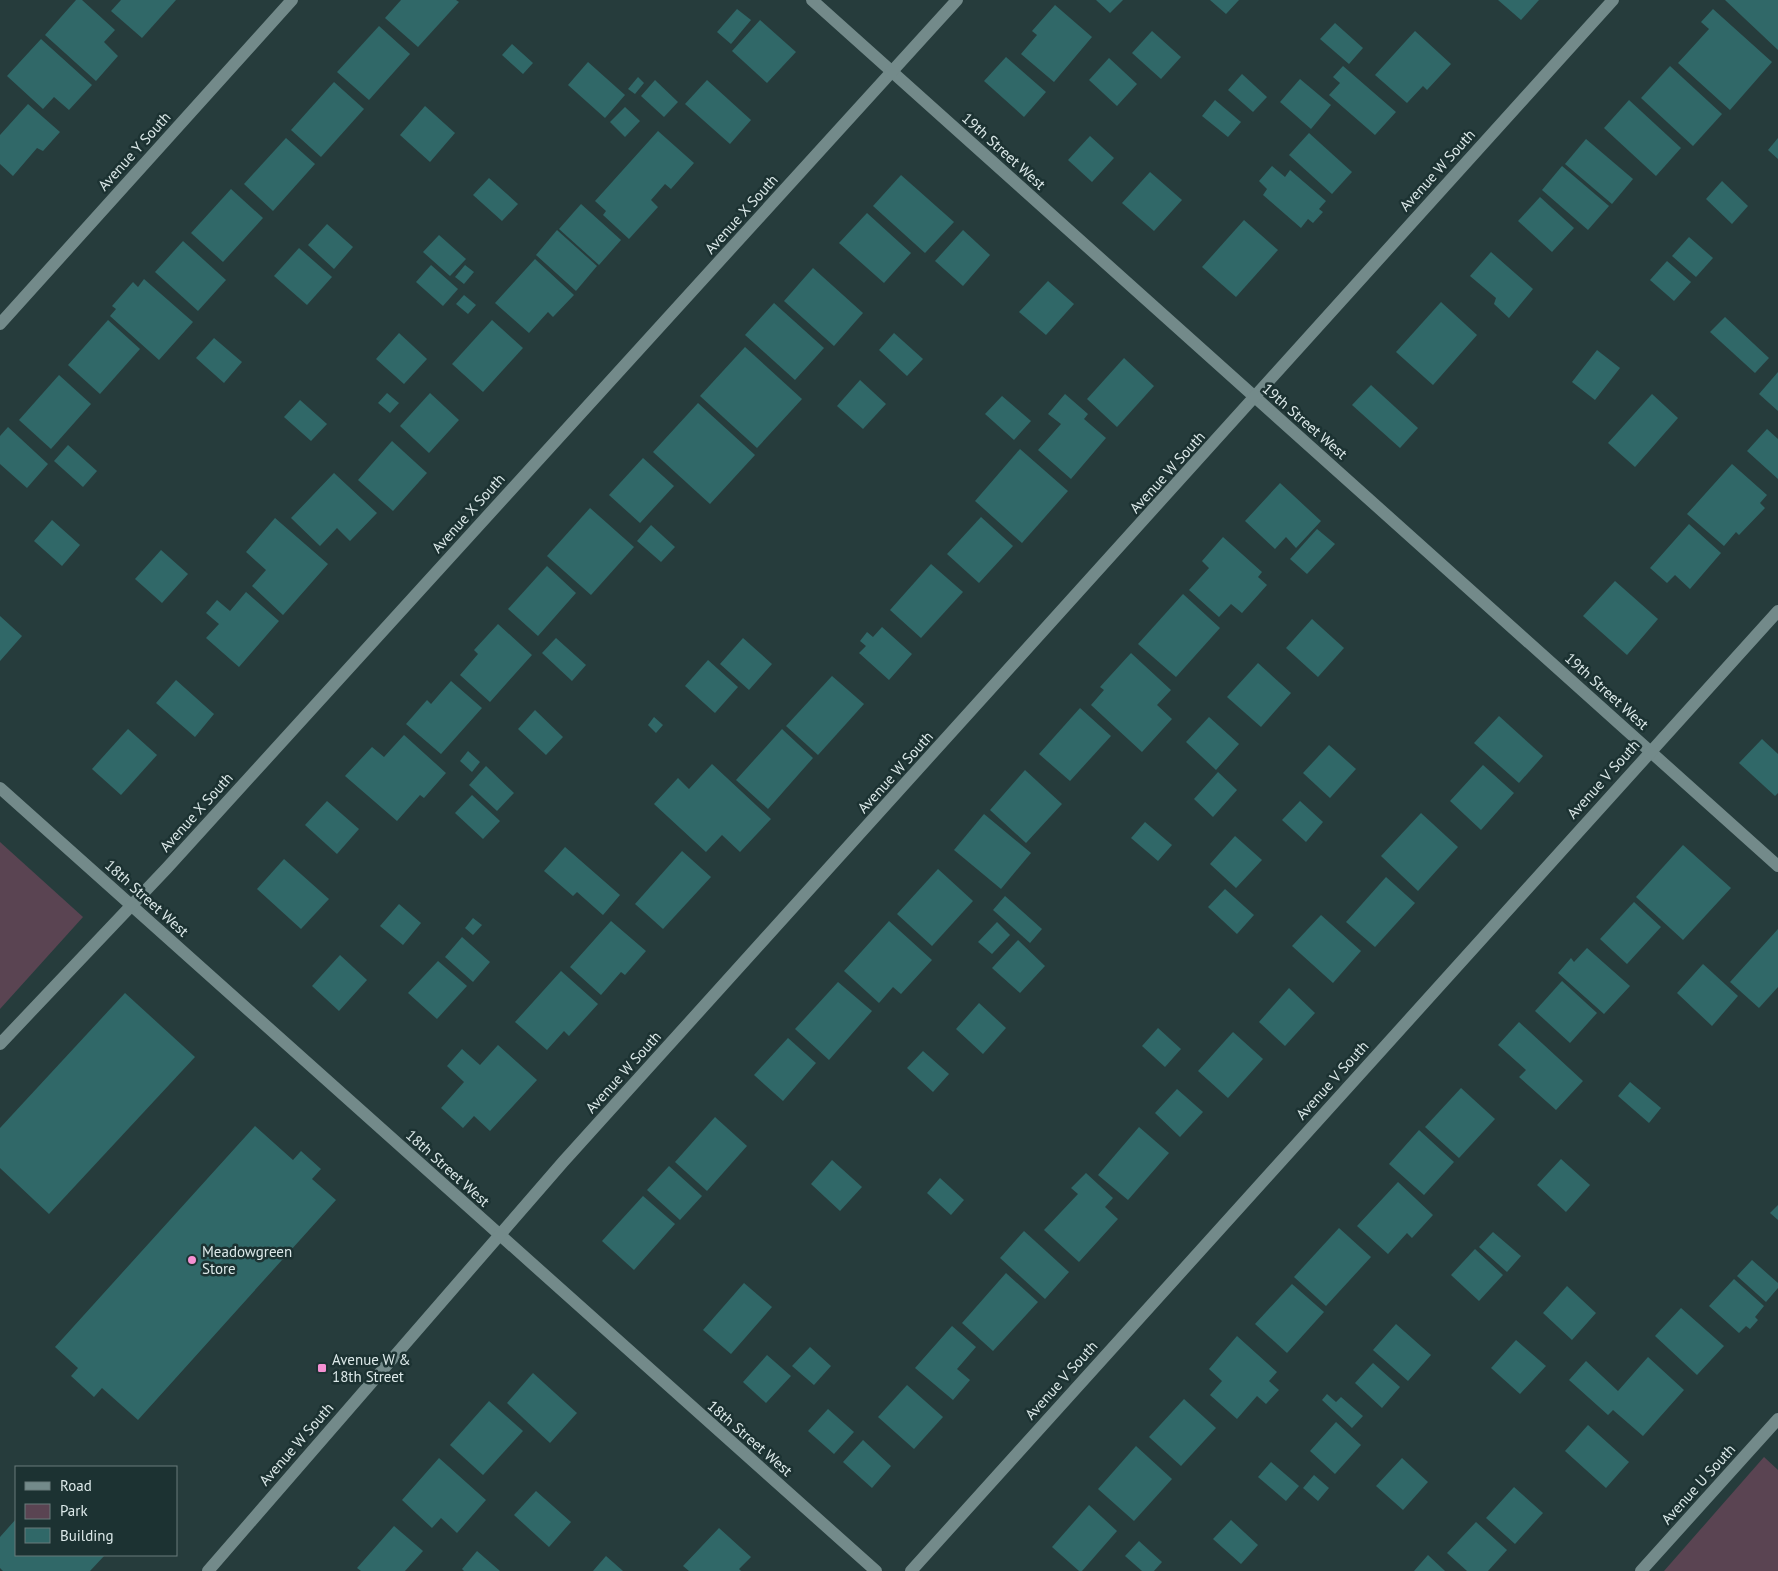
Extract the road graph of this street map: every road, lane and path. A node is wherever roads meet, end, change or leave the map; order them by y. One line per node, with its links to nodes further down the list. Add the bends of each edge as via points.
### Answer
1 (292, 0): 6 (street, Avenue Y South)
2 (812, 0): 5 (street, 19th Street West)
3 (957, 0): 5 (street, Avenue X South)
4 (1613, 0): 7 (street, Avenue W South)
5 (892, 72): 7 (street, 19th Street West); 12 (street, Avenue X South, via 168,868)
6 (0, 324)
7 (1255, 398): 9 (street, 19th Street West); 14 (street, Avenue W South, via 562,1162)
8 (1778, 611): 9 (street, Avenue V South)
9 (1650, 751): 11 (street, 19th Street West); 18 (street, Avenue V South)
10 (0, 788): 12 (street, 18th Street West)
11 (1778, 866)
12 (130, 905): 13 (street, Avenue X South); 14 (street, 18th Street West)
13 (0, 1044)
14 (500, 1237): 16 (street, Avenue W South); 17 (street, 18th Street West)
15 (1778, 1419): 19 (street, Avenue U South)
16 (208, 1571)
17 (876, 1571)
18 (911, 1571)
19 (1641, 1571)

